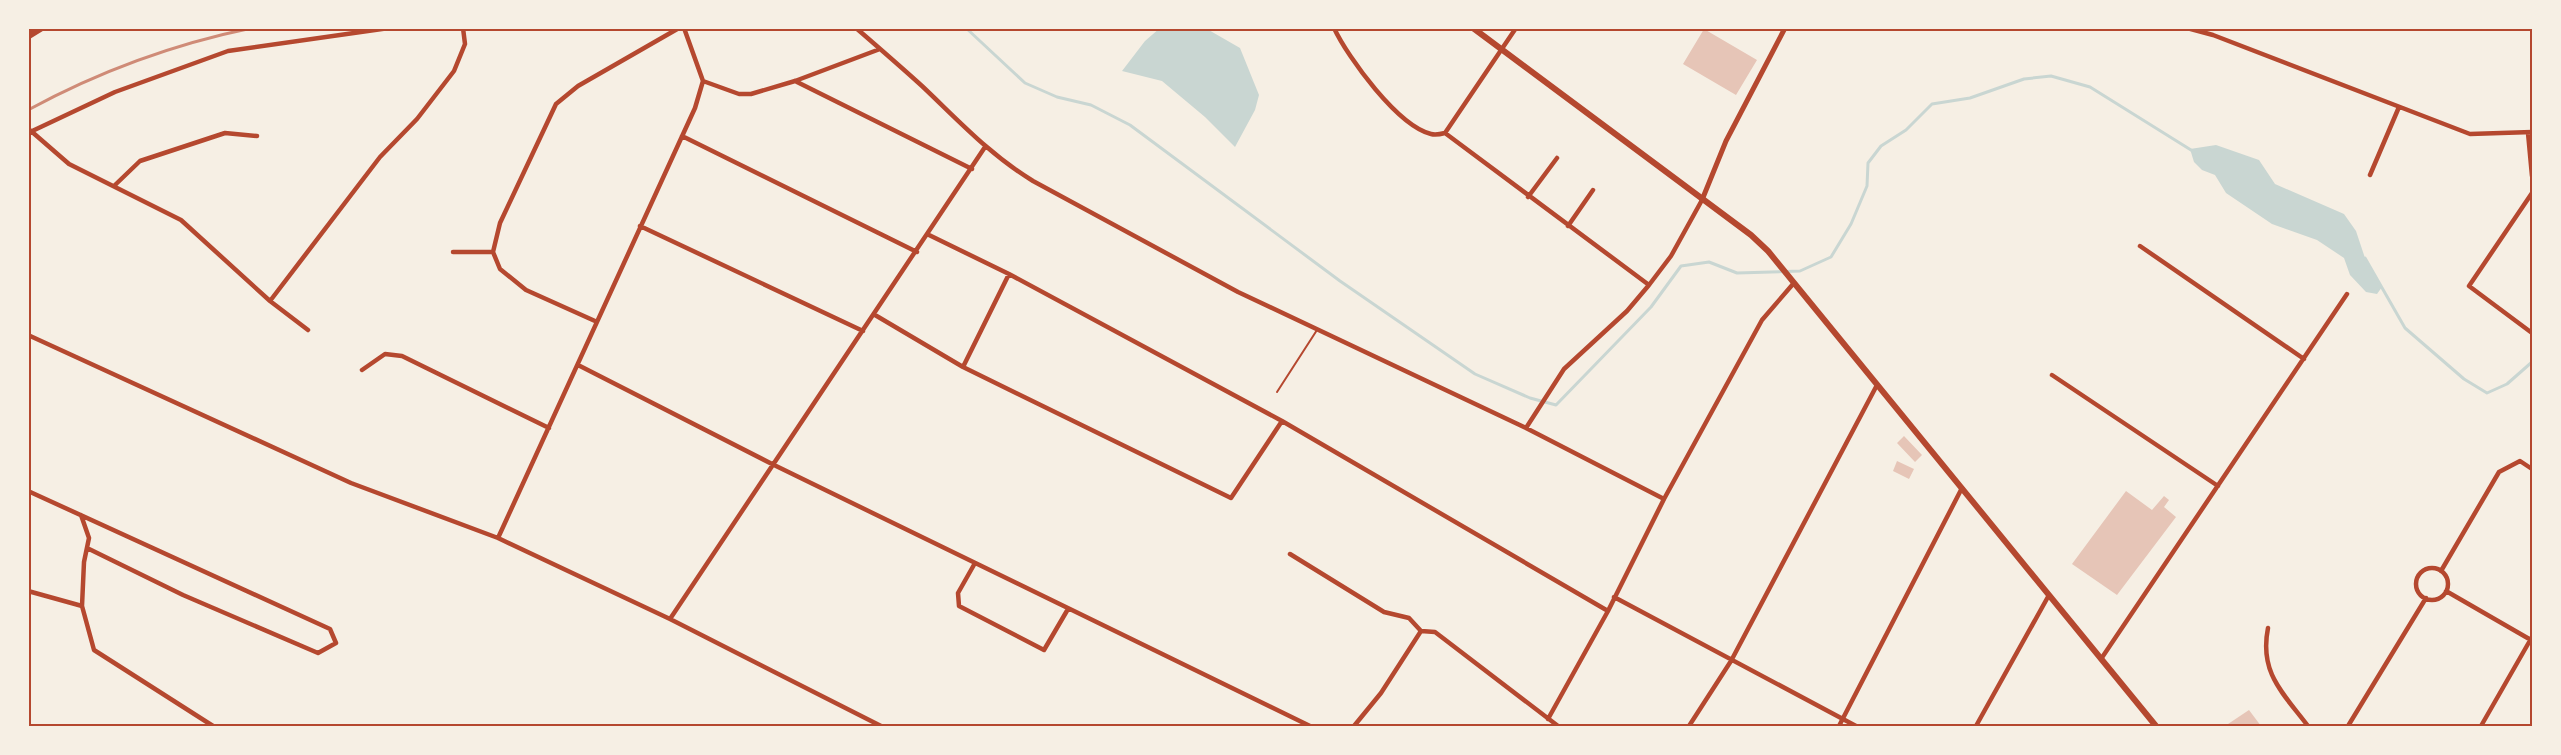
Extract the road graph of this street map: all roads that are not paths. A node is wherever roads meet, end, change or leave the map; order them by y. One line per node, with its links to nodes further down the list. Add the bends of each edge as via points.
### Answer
1 (41, 28): 11 (main road)
2 (390, 28): 17 (street, via 228,51 115,92)
3 (463, 28): 43 (street, via 465,44 454,72 380,157)
4 (682, 28): 14 (street); 37 (street, via 578,86 556,104 500,223)
5 (856, 28): 12 (street)
6 (1334, 28): 19 (street, via 1344,50 1376,90 1408,121 1432,135)
7 (1473, 28): 13 (main road)
8 (1516, 28): 13 (street)
9 (1785, 28): 31 (street, via 1726,141)
10 (2187, 28): 16 (street)
11 (28, 36)
12 (880, 49): 15 (street); 22 (street)
13 (1501, 51): 19 (street); 31 (main road)
14 (703, 81): 15 (street, via 739,94 751,94); 21 (street)
15 (795, 81): 24 (street)
16 (2399, 107): 18 (street, via 2470,134); 25 (street)
17 (30, 132): 27 (street, via 69,164)
18 (2530, 132): 26 (street)
19 (1445, 133): 30 (street)
20 (257, 136): 27 (street, via 225,133 140,161)
21 (682, 136): 32 (street); 38 (street)
22 (986, 147): 24 (street); 47 (street, via 1006,165 1043,186 1238,292)
23 (1557, 158): 30 (street)
24 (972, 169): 34 (street)
25 (2370, 175)
26 (2532, 176)
27 (115, 184): 43 (street, via 181,220)
28 (1593, 190): 33 (street)
29 (2532, 193): 49 (street, via 2469,286)
30 (1528, 197): 33 (street)
31 (1702, 200): 40 (main road, via 1751,235); 41 (street, via 1671,256)
32 (640, 226): 45 (street); 48 (street)
33 (1568, 226): 41 (street)
34 (929, 235): 38 (street); 39 (street)
35 (2140, 246): 51 (street)
36 (453, 252): 37 (street)
37 (493, 252): 45 (street, via 500,270 526,290)
38 (917, 252): 44 (street)
39 (1009, 274): 53 (street); 58 (street)
40 (1793, 284): 56 (main road); 66 (street, via 1762,320)
41 (1649, 285): 60 (street, via 1627,311 1571,362)
42 (2347, 294): 51 (street)
43 (270, 301): 46 (street)
44 (875, 315): 48 (street); 53 (street)
45 (595, 321): 52 (street)
46 (308, 330)
47 (1317, 330): 57 (lane); 60 (street)
48 (863, 331): 61 (street)
49 (2532, 333)
50 (28, 335): 68 (street, via 351,483)
51 (2304, 359): 63 (street)
52 (578, 365): 59 (street); 61 (street)
53 (963, 367): 58 (street, via 1231,498)
54 (363, 370): 59 (street, via 385,354 402,357)
55 (2052, 375): 63 (street)
56 (1876, 385): 64 (main road); 86 (street)
57 (1277, 392)
58 (1282, 421): 80 (street)
59 (549, 428): 68 (street)
60 (1526, 428): 66 (street)
61 (774, 465): 71 (street); 81 (street)
62 (2532, 469): 72 (street, via 2520,461 2499,472)
63 (2218, 486): 85 (street)
64 (1962, 488): 75 (main road); 88 (street)
65 (28, 491): 67 (street)
66 (1664, 499): 76 (street)
67 (81, 515): 69 (street, via 89,538); 69 (street, via 330,628 336,643 318,653 183,595)
68 (498, 537): 81 (street)
69 (87, 548): 78 (street)
70 (1290, 554): 83 (street, via 1384,612 1409,618)
71 (975, 564): 79 (street); 79 (street, via 958,593 959,606 1044,650)
72 (2441, 571): 74 (street, via 2447,580); 77 (street, via 2427,569 2417,579 2417,589)
73 (28, 591): 78 (street)
74 (2446, 591): 77 (street, via 2439,598); 84 (street)
75 (2049, 595): 85 (main road); 97 (street)
76 (1614, 597): 80 (street); 86 (street)
77 (2426, 598): 100 (street)
78 (82, 606): 89 (street, via 94,650)
79 (1068, 609): 91 (street)
80 (1608, 611): 87 (street)
81 (670, 619): 90 (street)
82 (2268, 628): 99 (street, via 2264,650 2273,680)
83 (1421, 632): 87 (street, via 1436,632); 92 (street)
84 (2532, 638): 101 (street)
85 (2101, 659): 98 (main road)
86 (1731, 661): 88 (street); 94 (street)
87 (1548, 719): 93 (street)
88 (1842, 720): 95 (street); 96 (street)
89 (213, 726)
90 (881, 726)
91 (1310, 726)
92 (1354, 726)
93 (1557, 726)
94 (1689, 726)
95 (1839, 726)
96 (1856, 726)
97 (1976, 726)
98 (2156, 726)
99 (2308, 726)
100 (2348, 726)
101 (2481, 726)

